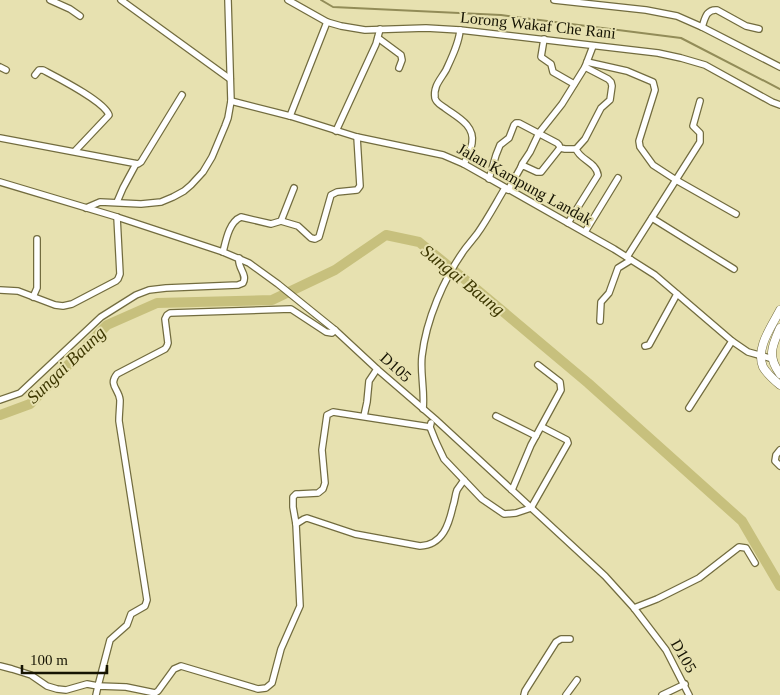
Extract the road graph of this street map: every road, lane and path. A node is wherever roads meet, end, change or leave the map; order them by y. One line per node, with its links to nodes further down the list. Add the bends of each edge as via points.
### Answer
1 (50, 0): 6 (street)
2 (121, 0): 19 (street)
3 (228, 0): 19 (street)
4 (288, 0): 7 (street, Lorong Wakaf Che Rani)
5 (554, 0): 8 (street, via 663,12)
6 (80, 16)
7 (327, 22): 9 (street, Lorong Wakaf Che Rani, via 365,30); 25 (street)
8 (702, 27): 10 (street, via 709,11 717,10 746,26); 16 (street)
9 (380, 29): 11 (street, Lorong Wakaf Che Rani); 12 (street)
10 (759, 29)
11 (460, 30): 13 (street, Lorong Wakaf Che Rani); 34 (street, via 459,39 435,88 435,97 438,103 469,127 472,142)
12 (378, 38): 17 (street, via 401,55); 26 (street)
13 (544, 39): 14 (street, Lorong Wakaf Che Rani); 20 (street, via 541,57 551,64 553,72)
14 (593, 46): 15 (street); 24 (street, Lorong Wakaf Che Rani, via 658,53 705,65)
15 (586, 65): 20 (street); 31 (street, via 608,79 612,86 610,100 601,108); 38 (street, via 627,71 654,83 655,90 638,144 653,165)
16 (780, 67)
17 (399, 68)
18 (36, 75): 32 (street, via 43,70 79,90 107,111 109,115)
19 (230, 79): 22 (street)
20 (574, 84): 27 (street)
21 (182, 95): 33 (street, via 141,162)
22 (231, 101): 25 (street, Jalan Kampung Landak); 42 (street, via 228,118 212,157 191,185 161,202)
23 (700, 101): 38 (street, via 693,126 700,133 700,142)
24 (780, 105)
25 (290, 116): 26 (street, Jalan Kampung Landak)
26 (336, 131): 28 (street, Jalan Kampung Landak)
27 (539, 133): 30 (street); 35 (street); 37 (street, via 515,124 509,138 500,145)
28 (358, 137): 34 (street, Jalan Kampung Landak, via 444,155); 47 (street, via 359,189 331,195 318,237 311,238 298,226)
29 (0, 138): 32 (street)
30 (560, 148): 31 (street); 35 (street, via 541,172)
31 (576, 148): 48 (street, via 598,174)
32 (75, 152): 33 (street)
33 (136, 164): 42 (street)
34 (464, 164): 37 (street, Jalan Kampung Landak)
35 (521, 167): 41 (street)
36 (618, 178): 49 (street)
37 (489, 179): 41 (street, Jalan Kampung Landak)
38 (676, 180): 44 (street); 46 (street)
39 (0, 182): 43 (street, D105)
40 (294, 188): 47 (street)
41 (506, 189): 48 (street, Jalan Kampung Landak); 72 (street, via 446,281 430,318 422,357)
42 (117, 202): 43 (street, via 100,202)
43 (86, 208): 45 (street, D105)
44 (736, 214)
45 (117, 217): 51 (street, D105); 57 (street, via 118,279 69,305 55,305)
46 (652, 218): 53 (street); 54 (street)
47 (280, 221): 51 (street, via 271,224 238,218)
48 (568, 223): 49 (street, Jalan Kampung Landak)
49 (585, 232): 53 (street, Jalan Kampung Landak)
50 (36, 239): 57 (street, via 37,288)
51 (222, 252): 52 (street, D105)
52 (239, 258): 61 (street, D105, via 278,284); 70 (street, via 245,275 243,283 149,290 136,296 101,317 20,392)
53 (629, 259): 56 (street, Jalan Kampung Landak); 59 (street, via 618,268 609,293 601,302)
54 (734, 269)
55 (0, 290): 57 (street, via 18,291)
56 (678, 294): 62 (street, Jalan Kampung Landak); 63 (street)
57 (33, 297)
58 (780, 310): 64 (main road, via 764,340)
59 (600, 321)
60 (780, 328): 65 (main road, via 773,344)
61 (335, 330): 67 (street, D105); 91 (street, via 326,332 291,309 170,313 165,319 168,343 165,349 114,377 120,400 119,420 146,600 144,607 130,614 127,625 111,639)
62 (732, 341): 64 (street, Jalan Kampung Landak); 71 (street)
63 (645, 346)
64 (761, 356): 65 (street, Jalan Kampung Landak); 69 (main road, via 763,367)
65 (772, 359): 68 (main road)
66 (538, 365): 77 (street, via 560,382 561,390)
67 (378, 369): 72 (street, D105); 73 (street, via 369,381)
68 (780, 374)
69 (780, 384)
70 (0, 400)
71 (689, 408)
72 (423, 409): 74 (street, D105)
73 (364, 416): 76 (street); 84 (street, via 333,412 327,415 322,450 324,487 318,493 295,496)
74 (431, 416): 76 (street); 82 (street, D105)
75 (496, 416): 78 (street)
76 (430, 427): 81 (street, via 444,459)
77 (542, 427): 78 (street); 83 (street, via 568,443)
78 (536, 436): 82 (street)
79 (780, 450): 80 (street, via 775,461)
80 (780, 466)
81 (464, 480): 83 (street, via 482,499 504,514); 84 (street, via 441,537 427,545 355,534 307,518)
82 (512, 490): 83 (street, D105)
83 (531, 508): 86 (street, D105, via 605,576)
84 (296, 524): 91 (street, via 300,605 269,686 258,689 182,666 175,668 155,693)
85 (755, 563): 86 (street, via 746,548 739,547 699,578)
86 (634, 608): 90 (street, D105, via 666,650)
87 (570, 639): 93 (street, via 556,642)
88 (0, 666): 91 (street, via 31,675 57,689 87,684)
89 (577, 680): 94 (street)
90 (685, 684): 95 (street); 96 (street, D105)
91 (98, 686): 92 (street)
92 (96, 695)
93 (524, 695)
94 (566, 695)
95 (662, 695)
96 (689, 695)

